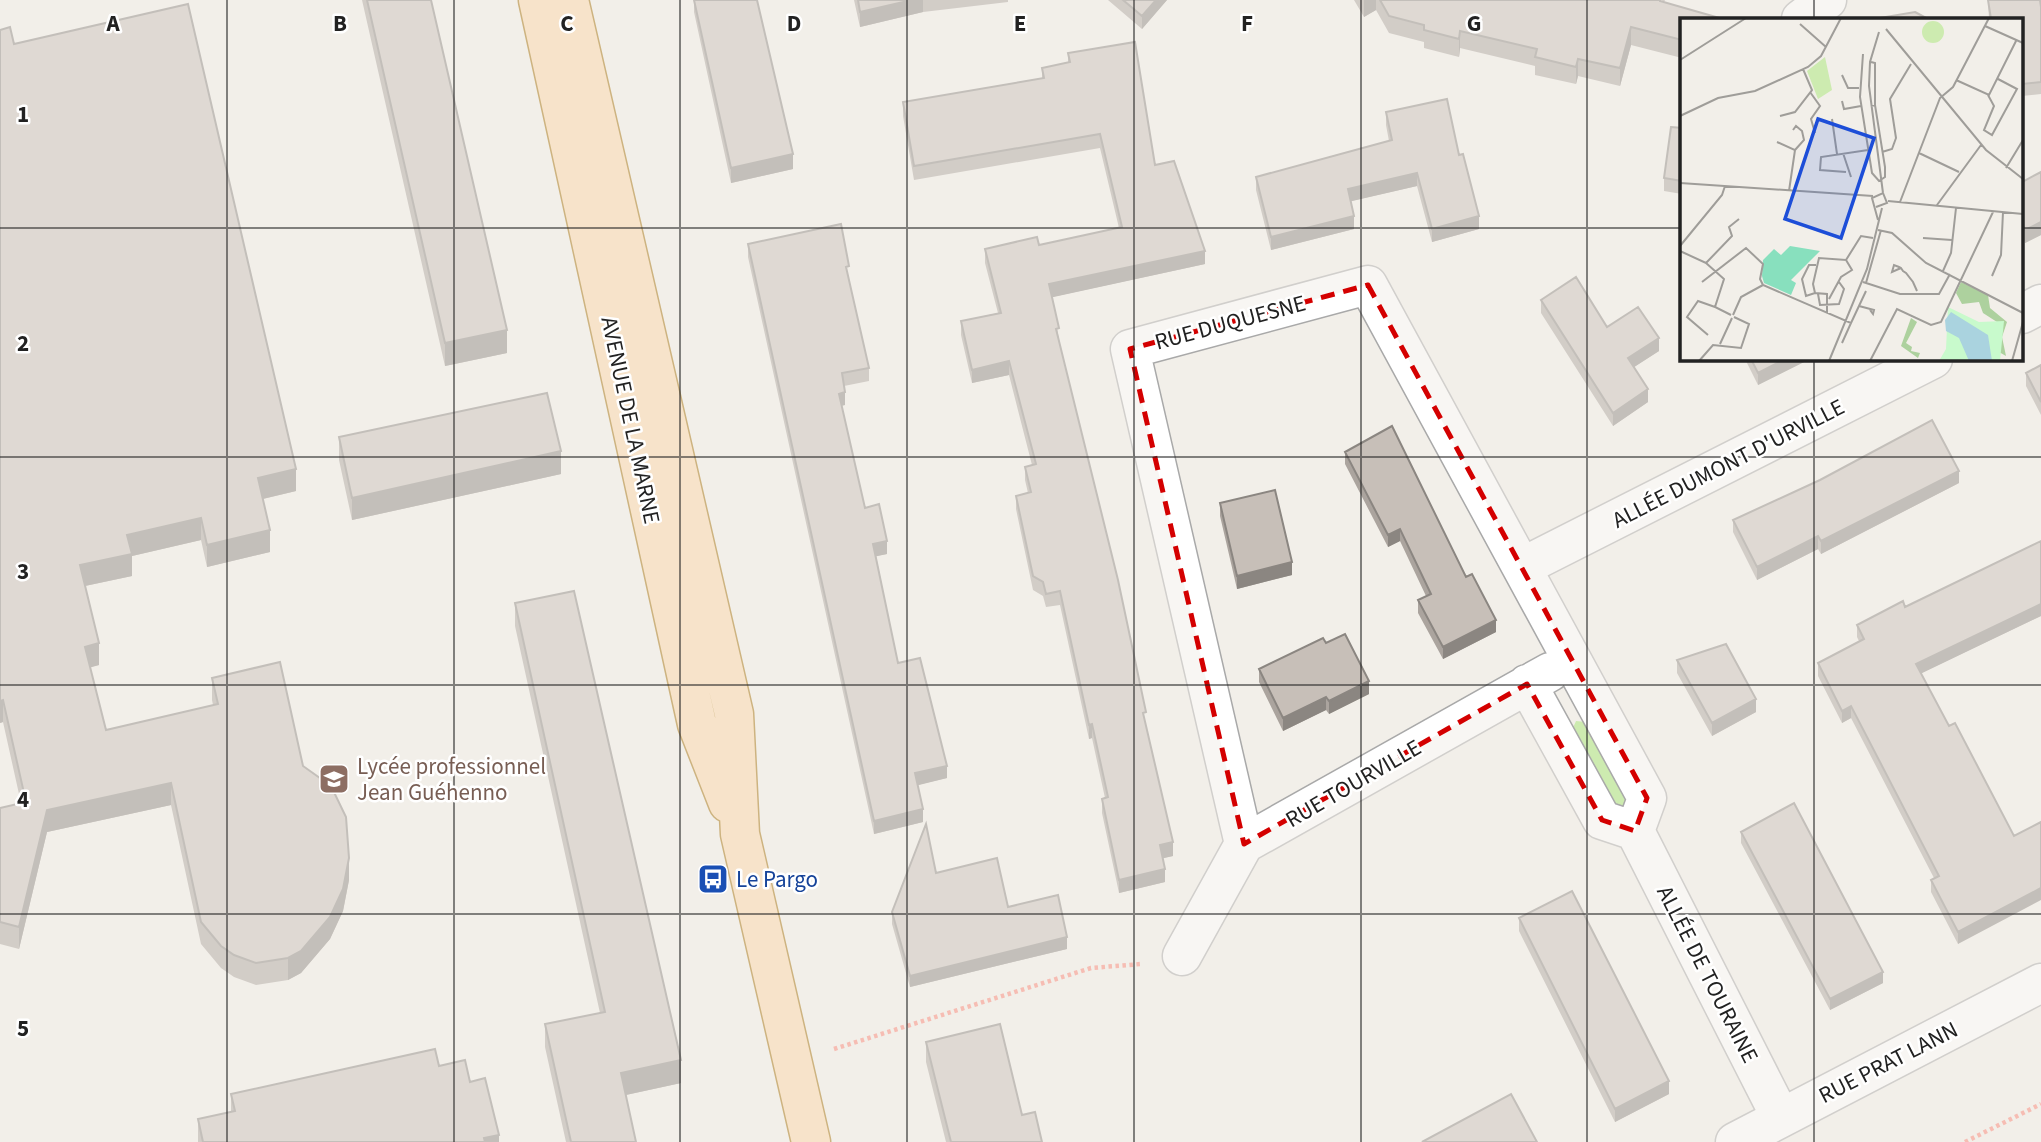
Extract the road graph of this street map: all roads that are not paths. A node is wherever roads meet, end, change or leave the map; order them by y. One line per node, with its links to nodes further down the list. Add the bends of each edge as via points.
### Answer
1 (538, 0): 12 (main road, AVENUE DE LA MARNE, via 697,724)
2 (569, 0): 12 (main road, AVENUE DE LA MARNE, via 734,714)
3 (1827, 0): 4 (street)
4 (1802, 18)
5 (2041, 304): 6 (street)
6 (2024, 313)
7 (1931, 360): 8 (street, ALLÉE DUMONT D'URVILLE)
8 (1522, 567): 9 (street, RUE DUQUESNE); 13 (street, RUE DUQUESNE, via 1368,285 1130,349)
9 (1574, 660): 10 (street, RUE TOURVILLE); 11 (street, via 1647,798)
10 (1527, 684): 11 (street, via 1602,820); 13 (street, RUE TOURVILLE)
11 (1635, 831): 16 (street, ALLÉE DE TOURAINE)
12 (740, 834): 17 (main road, AVENUE DE LA MARNE)
13 (1244, 844): 14 (street)
14 (1182, 956)
15 (2041, 983): 16 (street, RUE PRAT LANN)
16 (1782, 1118): 18 (street, RUE PRAT LANN)
17 (811, 1142)
18 (1735, 1142)

